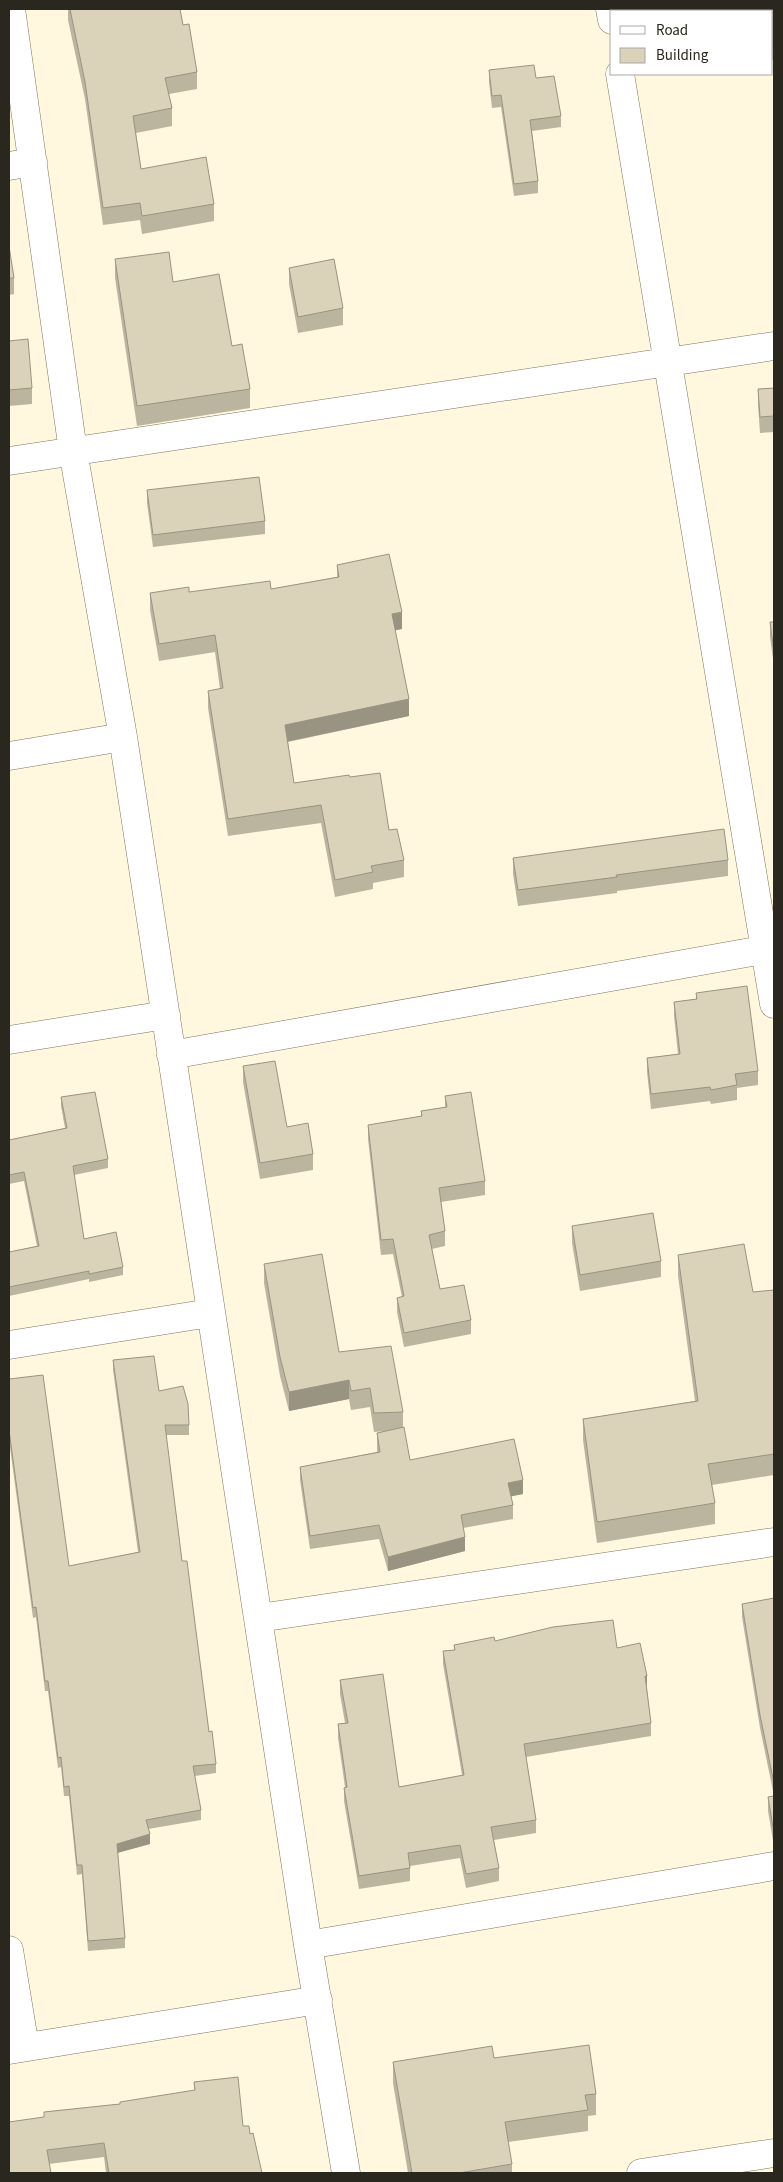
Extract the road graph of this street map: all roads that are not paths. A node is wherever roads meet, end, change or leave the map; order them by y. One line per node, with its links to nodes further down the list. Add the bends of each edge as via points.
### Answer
1 (11, 9): 3 (street)
2 (620, 75): 5 (street)
3 (21, 164): 6 (street)
4 (774, 346): 5 (street)
5 (667, 362): 6 (street); 10 (street)
6 (73, 451): 7 (street); 8 (street)
7 (9, 461)
8 (123, 738): 9 (street); 12 (street)
9 (9, 756)
10 (770, 949): 11 (street); 14 (street)
11 (774, 1004)
12 (166, 1015): 13 (street); 14 (street)
13 (9, 1040)
14 (171, 1055): 15 (street)
15 (210, 1313): 16 (street); 18 (street)
16 (9, 1345)
17 (774, 1542): 18 (street)
18 (259, 1618): 20 (street)
19 (774, 1866): 20 (street)
20 (308, 1945): 22 (street)
21 (9, 1950): 23 (street)
22 (318, 2000): 23 (street); 26 (street)
23 (17, 2048)
24 (774, 2153): 25 (street)
25 (657, 2172)
26 (346, 2173)

